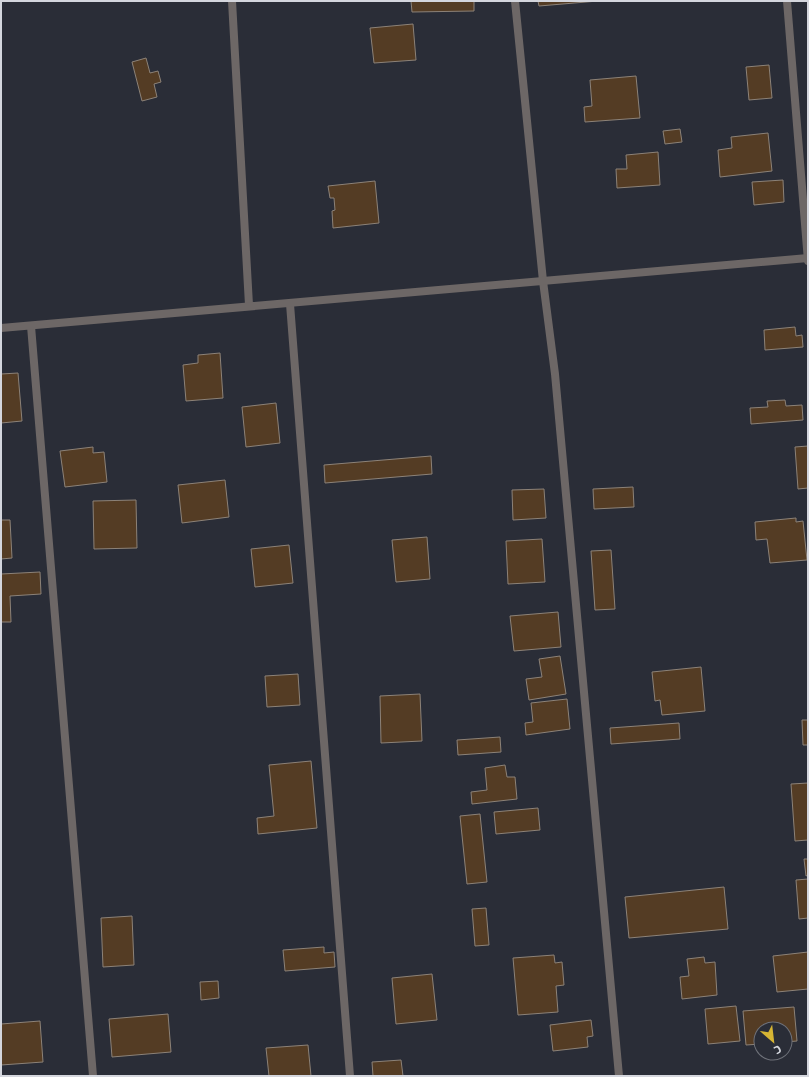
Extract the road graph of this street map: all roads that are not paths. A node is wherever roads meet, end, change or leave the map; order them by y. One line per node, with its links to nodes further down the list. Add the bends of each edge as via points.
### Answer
1 (232, 1): 7 (street)
2 (515, 1): 5 (street)
3 (788, 1): 4 (street)
4 (808, 260): 5 (street)
5 (542, 281): 6 (street); 12 (street, via 555,374)
6 (290, 304): 7 (street); 11 (street)
7 (249, 305): 8 (street)
8 (31, 326): 9 (street); 10 (street)
9 (1, 328)
10 (93, 1076)
11 (350, 1076)
12 (619, 1076)

